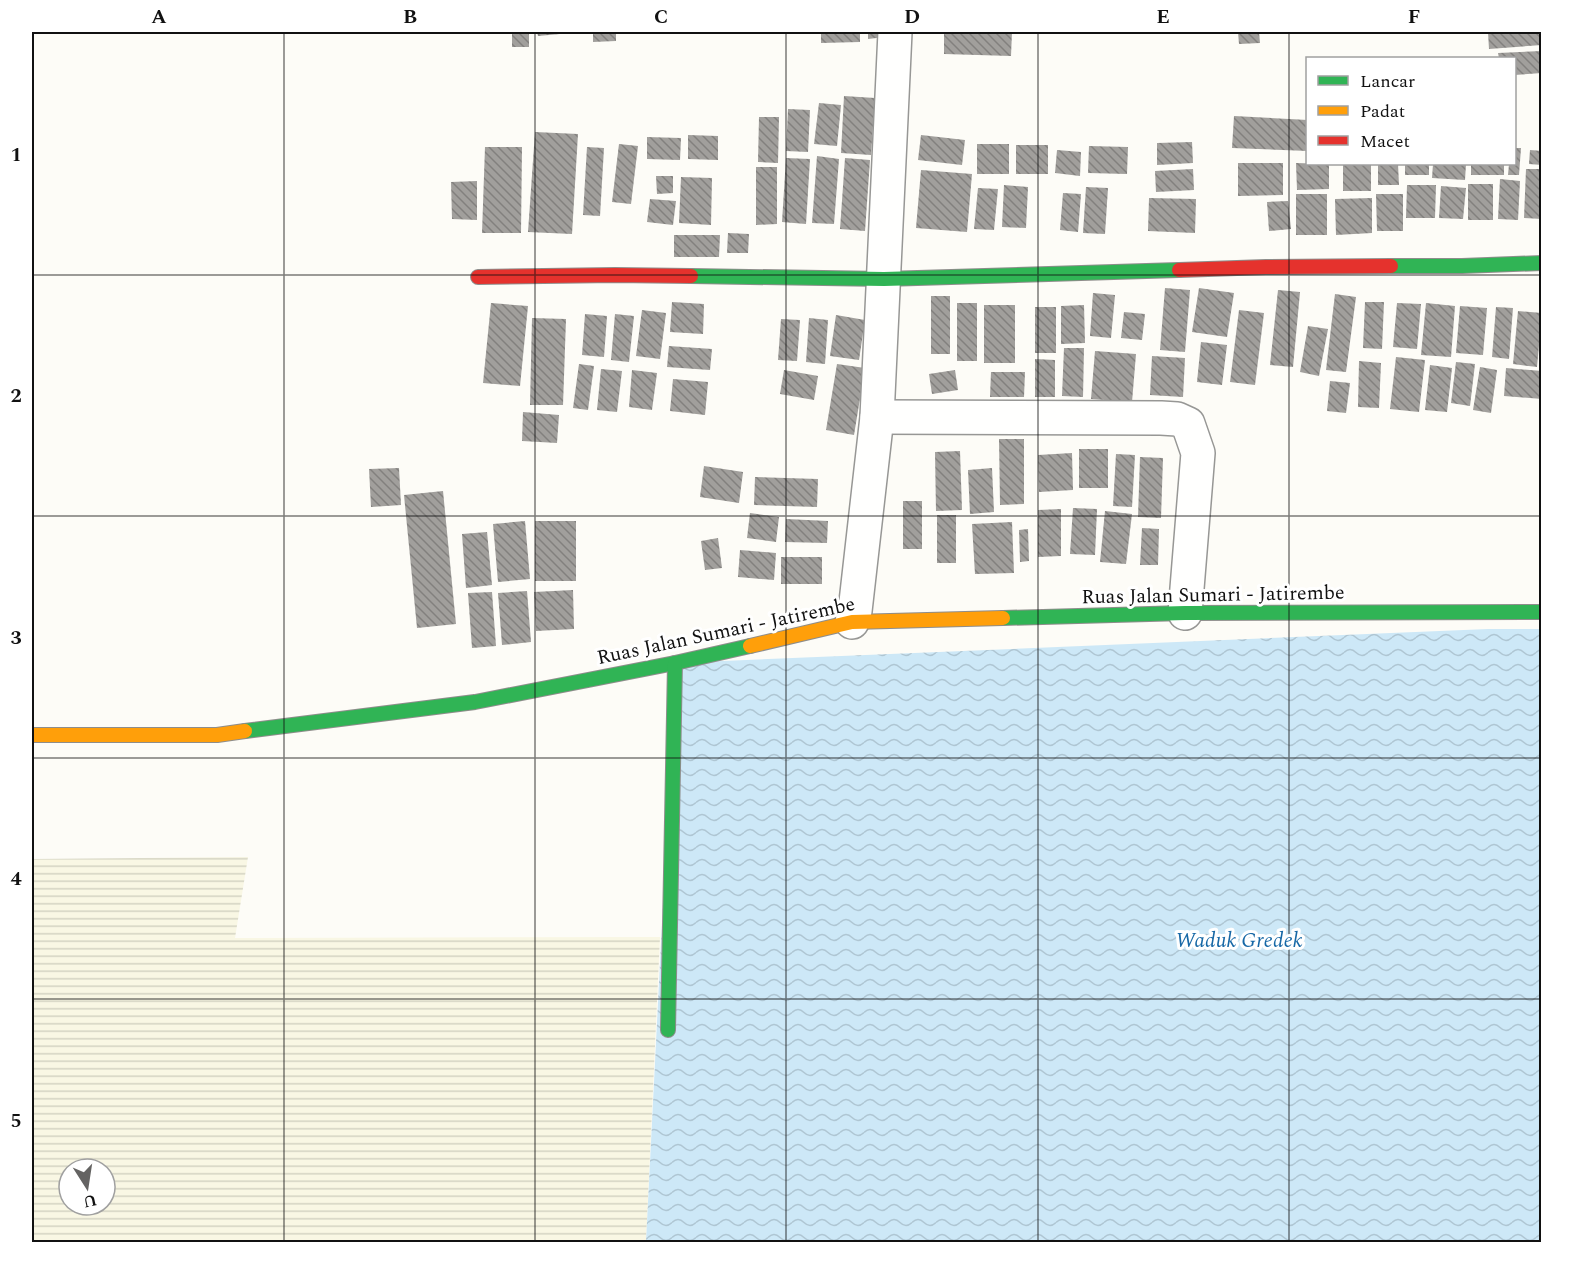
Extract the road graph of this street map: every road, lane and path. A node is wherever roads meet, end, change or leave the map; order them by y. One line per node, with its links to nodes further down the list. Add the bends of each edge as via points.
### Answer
1 (895, 32): 4 (street)
2 (1542, 263): 4 (main road)
3 (478, 277): 4 (main road)
4 (884, 279): 5 (street)
5 (877, 417): 7 (street, via 1161,418 1188,424 1198,453); 8 (street)
6 (1542, 612): 7 (main road, Ruas Jalan Sumari - Jatirembe)
7 (1185, 613): 8 (main road, Ruas Jalan Sumari - Jatirembe)
8 (852, 622): 9 (main road, Ruas Jalan Sumari - Jatirembe)
9 (675, 663): 10 (main road, Ruas Jalan Sumari - Jatirembe, via 475,702 217,735); 11 (main road)
10 (32, 735)
11 (668, 1030)

